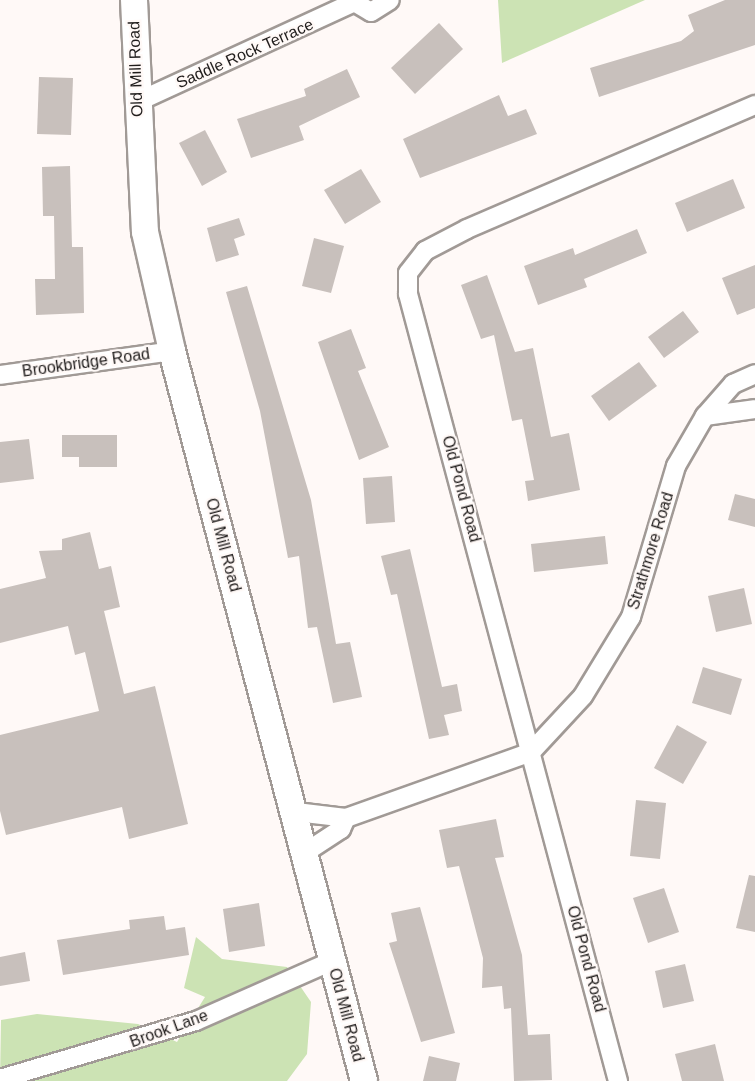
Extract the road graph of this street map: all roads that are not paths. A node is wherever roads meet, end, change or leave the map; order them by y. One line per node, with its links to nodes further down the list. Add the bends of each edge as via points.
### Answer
1 (134, 0): 4 (street, Old Mill Road)
2 (390, 0): 3 (street, Saddle Rock Terrace, via 371,12)
3 (351, 1): 4 (street, Saddle Rock Terrace)
4 (137, 102): 6 (street, Old Mill Road, via 146,232)
5 (755, 105): 11 (street, Old Pond Road, via 467,229 425,251 408,273 408,294)
6 (171, 351): 8 (street, Brookbridge Road); 12 (street, Old Mill Road)
7 (755, 374): 10 (street, Strathmore Road, via 733,384)
8 (0, 375)
9 (755, 409): 10 (street)
10 (705, 416): 11 (street, Strathmore Road, via 676,466 631,617 583,696)
11 (531, 752): 13 (street, Strathmore Road); 18 (street, Old Pond Road)
12 (296, 812): 13 (street, Strathmore Road); 14 (street, Old Mill Road)
13 (346, 818): 14 (street, Strathmore Road, via 341,829)
14 (306, 852): 15 (street, Old Mill Road)
15 (332, 961): 16 (street, Brook Lane, via 196,1021); 17 (street, Old Mill Road)
16 (0, 1079)
17 (364, 1081)
18 (618, 1081)

